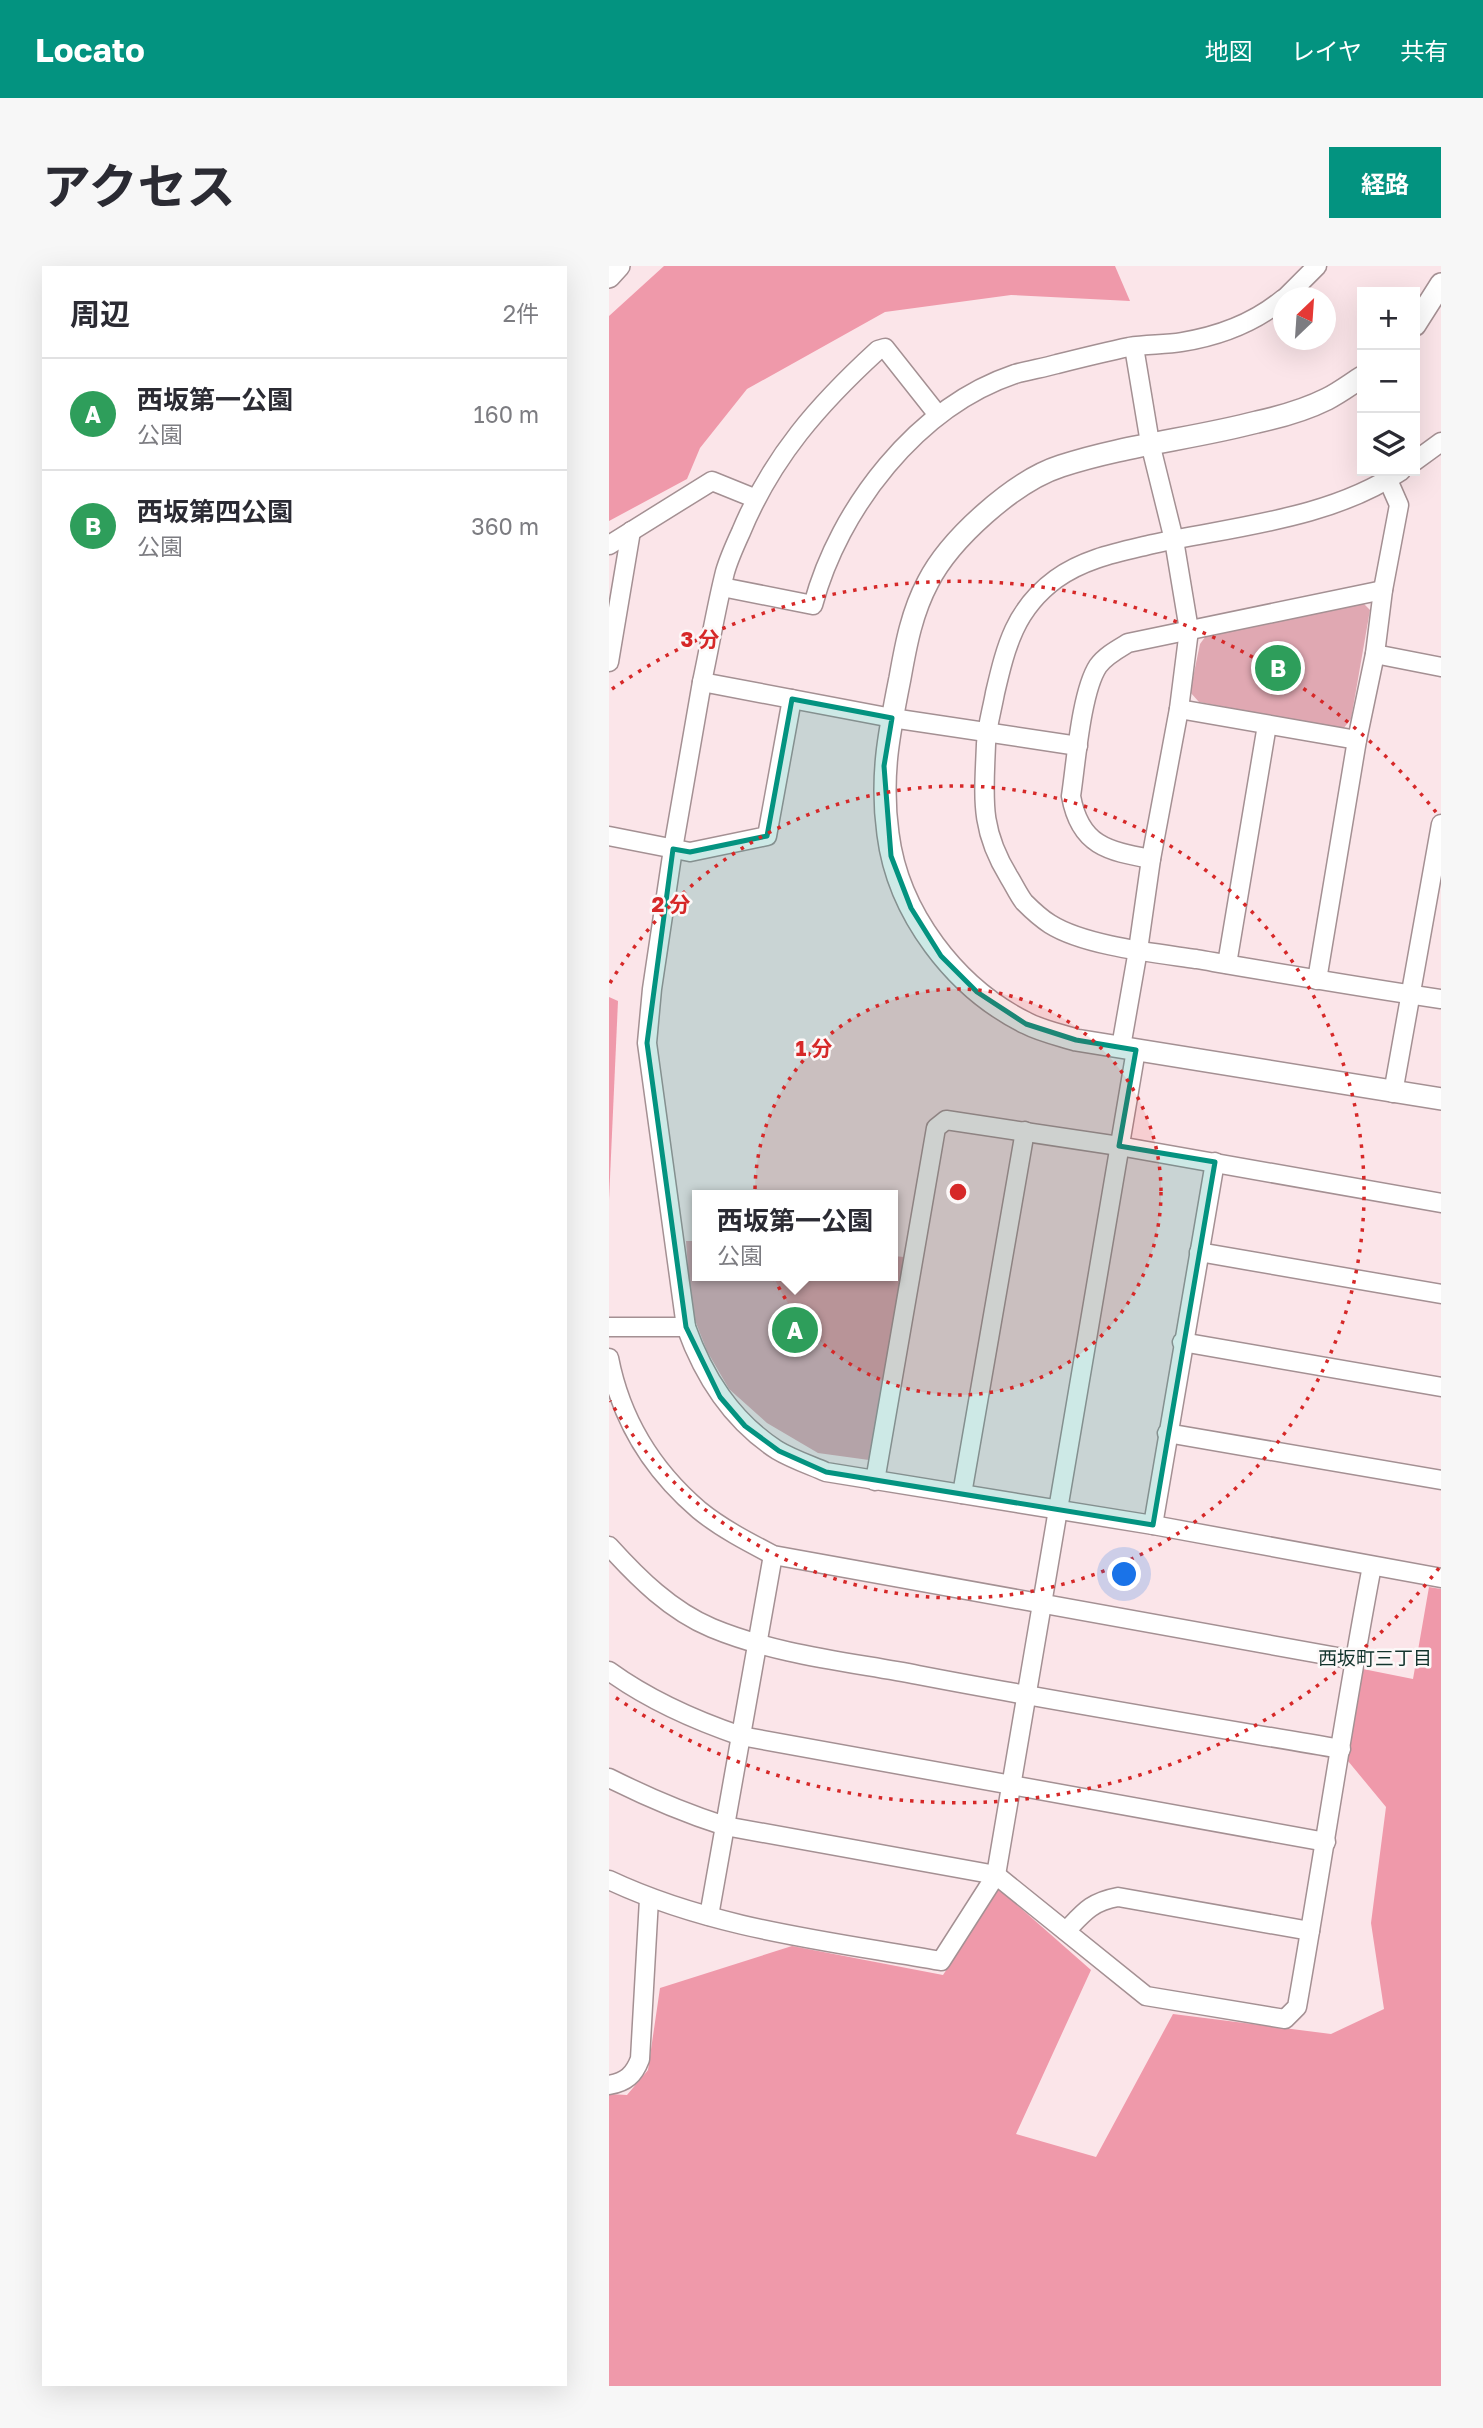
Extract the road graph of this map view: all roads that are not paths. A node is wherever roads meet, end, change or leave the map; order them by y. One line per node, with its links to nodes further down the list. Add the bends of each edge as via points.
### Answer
1 (619, 266): 3 (street)
2 (1317, 266): 5 (street)
3 (609, 277)
4 (1441, 285): 7 (street)
5 (1295, 287)
6 (1273, 306): 8 (street, via 1217,335)
7 (1420, 317)
8 (1133, 346): 10 (street, via 1015,374); 12 (street)
9 (1357, 380): 12 (street, via 1326,400 1282,416)
10 (938, 415): 16 (street, via 885,348 878,350 803,426); 20 (street, via 879,475 855,509 825,568 813,605)
11 (1441, 442): 13 (street)
12 (1150, 443): 18 (street); 29 (street, via 1051,469 982,516 952,547 928,580 912,620)
13 (1420, 457)
14 (1392, 476): 18 (street, via 1347,499 1300,513)
15 (1394, 476): 21 (street, via 1399,505)
16 (754, 498): 17 (street, via 712,481); 20 (street)
17 (631, 531): 19 (street); 24 (street)
18 (1174, 540): 22 (street); 31 (street, via 1086,562 1056,579 1034,601 1007,642)
19 (609, 545)
20 (722, 587): 26 (street)
21 (1383, 590): 22 (street); 23 (street)
22 (1189, 630): 28 (street); 33 (street, via 1128,643 1098,665 1088,689)
23 (1375, 654): 25 (street); 32 (street)
24 (609, 662)
25 (1441, 667)
26 (702, 682): 27 (street); 36 (street)
27 (792, 699): 29 (street); 36 (street, via 767,836 690,852)
28 (1179, 709): 30 (street); 37 (street)
29 (892, 718): 31 (street); 43 (street, via 884,766 891,856 911,908 941,956 977,992 1026,1024 1076,1040)
30 (1267, 725): 32 (street); 39 (street)
31 (987, 731): 33 (street); 38 (street, via 984,794 990,841 1025,902 1051,925)
32 (1357, 740): 40 (street)
33 (1078, 746): 37 (street, via 1071,796 1079,823 1113,852)
34 (1441, 824): 41 (street)
35 (609, 836): 36 (street)
36 (673, 849): 53 (street, via 647,1043)
37 (1151, 859): 38 (street)
38 (1138, 950): 39 (street); 43 (street)
39 (1227, 964): 40 (street)
40 (1317, 980): 41 (street)
41 (1411, 995): 42 (street); 44 (street)
42 (1441, 999)
43 (1128, 1048): 44 (street); 47 (street)
44 (1393, 1093): 45 (street)
45 (1441, 1099)
46 (1025, 1131): 47 (street); 59 (street, via 946,1119 936,1128); 60 (street)
47 (1119, 1146): 48 (street); 61 (street)
48 (1215, 1162): 49 (street); 50 (street)
49 (1441, 1203)
50 (1199, 1252): 51 (street); 54 (street)
51 (1441, 1294)
52 (609, 1327): 53 (street)
53 (685, 1327): 59 (street, via 720,1397 745,1426 779,1451 826,1472)
54 (1182, 1342): 56 (street); 57 (street)
55 (609, 1358): 64 (street, via 635,1436 662,1471 699,1510)
56 (1441, 1387)
57 (1167, 1433): 58 (street); 62 (street)
58 (1441, 1480)
59 (875, 1481): 60 (street)
60 (962, 1494): 61 (street)
61 (1058, 1510): 62 (street); 67 (street)
62 (1153, 1525): 65 (street)
63 (609, 1546): 68 (street, via 639,1579 679,1609 710,1627)
64 (773, 1555): 67 (street); 68 (street)
65 (1372, 1566): 66 (street); 69 (street)
66 (1441, 1578)
67 (1042, 1605): 69 (street); 71 (street)
68 (757, 1644): 71 (street); 72 (street)
69 (1354, 1660): 73 (street)
70 (609, 1671): 72 (street, via 697,1721)
71 (1026, 1696): 73 (street); 75 (street)
72 (741, 1736): 75 (street); 76 (street)
73 (1341, 1749): 77 (street)
74 (609, 1778): 76 (street, via 688,1815)
75 (1011, 1786): 77 (street); 78 (street)
76 (725, 1826): 78 (street); 81 (street)
77 (1326, 1842): 83 (street)
78 (996, 1875): 81 (street, via 941,1961); 82 (street)
79 (609, 1880): 80 (street)
80 (649, 1899): 81 (street); 84 (street, via 640,2059 623,2083)
81 (709, 1916)
82 (1066, 1931): 83 (street, via 1088,1907 1118,1897); 83 (street, via 1146,1996 1285,2019 1297,2007)
83 (1310, 1931)
84 (609, 2085)

